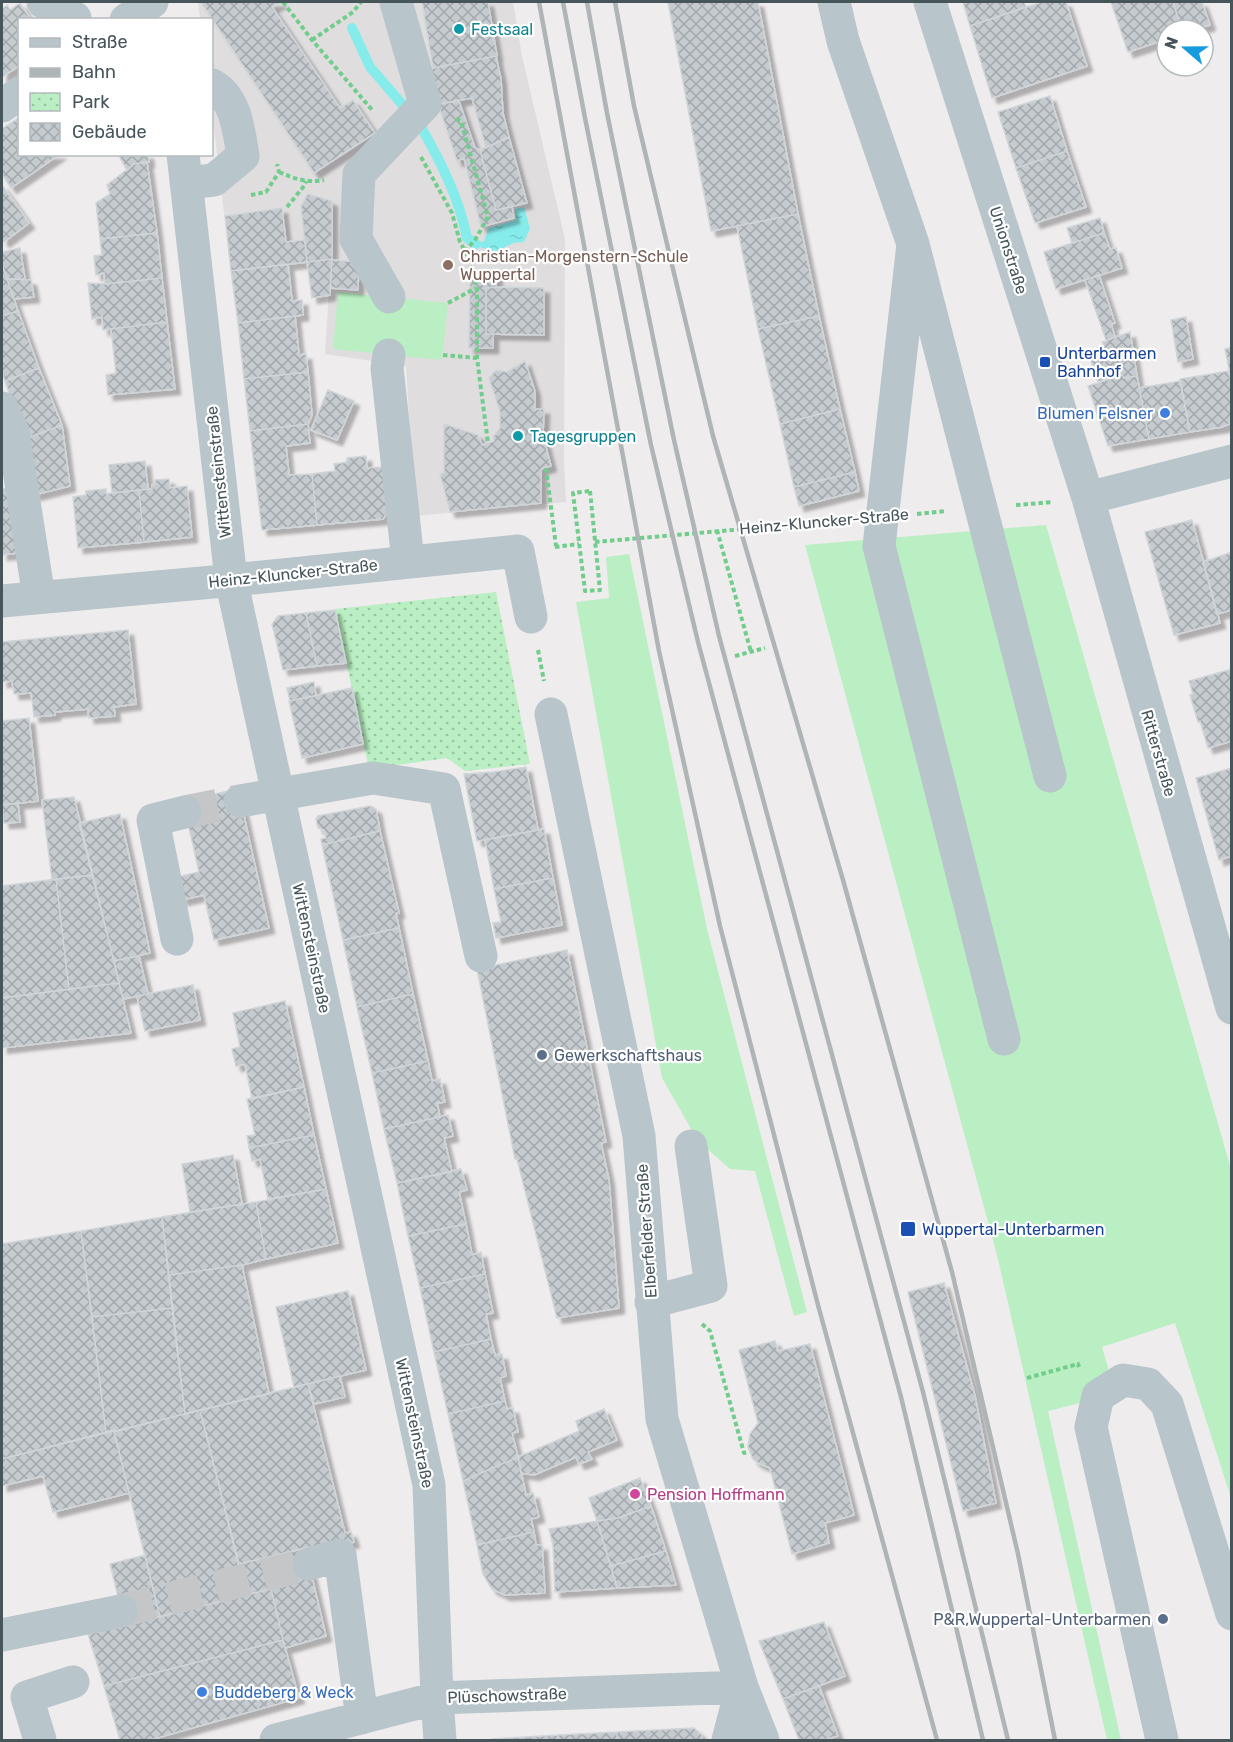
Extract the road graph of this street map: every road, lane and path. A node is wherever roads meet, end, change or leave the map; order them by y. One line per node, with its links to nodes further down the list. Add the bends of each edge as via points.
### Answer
1 (43, 2): 9 (street)
2 (152, 2): 10 (street)
3 (165, 2): 11 (street)
4 (283, 2): 12 (path)
5 (362, 2): 12 (path)
6 (396, 2): 15 (street)
7 (834, 2): 21 (street, via 843,40)
8 (930, 2): 33 (street, Unionstraße)
9 (75, 13)
10 (129, 18)
11 (168, 18)
12 (312, 40): 17 (path, via 383,124)
13 (213, 86): 18 (street, via 221,90 236,116 243,156 214,180)
14 (18, 94): 16 (street)
15 (425, 104): 17 (street); 22 (path, via 461,121 488,217)
16 (2, 106)
17 (398, 131): 22 (path, via 416,148 452,213); 24 (street, via 359,174 357,239)
18 (184, 169): 45 (street, Wittensteinstraße)
19 (293, 178): 20 (path, via 309,181)
20 (286, 207)
21 (914, 244): 53 (street); 60 (street, via 879,546)
22 (465, 251): 23 (path)
23 (477, 287): 25 (path); 28 (path)
24 (389, 297)
25 (448, 303)
26 (389, 355): 44 (street, via 387,368)
27 (443, 355): 28 (path)
28 (477, 358): 30 (path)
29 (2, 408): 46 (street, via 13,432)
30 (488, 443)
31 (1232, 461): 33 (street)
32 (546, 468): 42 (path)
33 (1088, 498): 59 (street, Ritterstraße)
34 (1053, 502): 35 (path)
35 (1007, 506)
36 (949, 511): 37 (path, Heinz-Kluncker-Straße)
37 (914, 514)
38 (856, 519): 39 (path, Heinz-Kluncker-Straße)
39 (717, 531): 40 (path, Heinz-Kluncker-Straße); 50 (path)
40 (595, 542): 41 (path, via 600,590 585,591); 41 (path, via 590,491 573,493)
41 (579, 544): 43 (path)
42 (556, 546)
43 (566, 546)
44 (408, 561): 45 (street, Heinz-Kluncker-Straße); 48 (street, Heinz-Kluncker-Straße, via 518,551)
45 (231, 579): 46 (street, Heinz-Kluncker-Straße); 54 (street, Wittensteinstraße)
46 (39, 597): 47 (street, Heinz-Kluncker-Straße)
47 (2, 601)
48 (531, 616): 52 (path)
49 (765, 648): 50 (path)
50 (751, 652): 51 (path)
51 (735, 656)
52 (550, 714): 62 (street, Elberfelder Straße, via 639,1136)
53 (1050, 777)
54 (279, 794): 55 (street); 58 (street, via 373,778 444,789); 72 (street, Wittensteinstraße, via 429,1485)
55 (240, 801)
56 (186, 812): 57 (street, via 153,820)
57 (177, 939)
58 (481, 956)
59 (1232, 1008)
60 (1004, 1039)
61 (691, 1146): 62 (street, via 711,1286)
62 (660, 1299): 65 (path, via 710,1331 744,1453); 71 (street, Elberfelder Straße, via 662,1419)
63 (1071, 1366): 64 (path)
64 (1027, 1378)
65 (749, 1452)
66 (309, 1564): 73 (street, via 340,1555)
67 (121, 1611): 69 (street)
68 (1232, 1614): 79 (street, via 1167,1404 1148,1384 1123,1380 1098,1396 1091,1427)
69 (2, 1635)
70 (73, 1682): 74 (street, via 27,1697)
71 (742, 1687): 72 (street, Plüschowstraße); 77 (street); 78 (street, Elberfelder Straße)
72 (437, 1698): 73 (street, Plüschowstraße); 76 (street, Wittensteinstraße)
73 (362, 1718): 75 (street, Plüschowstraße)
74 (40, 1740)
75 (276, 1740)
76 (440, 1740)
77 (728, 1740)
78 (763, 1740)
79 (1162, 1740)

